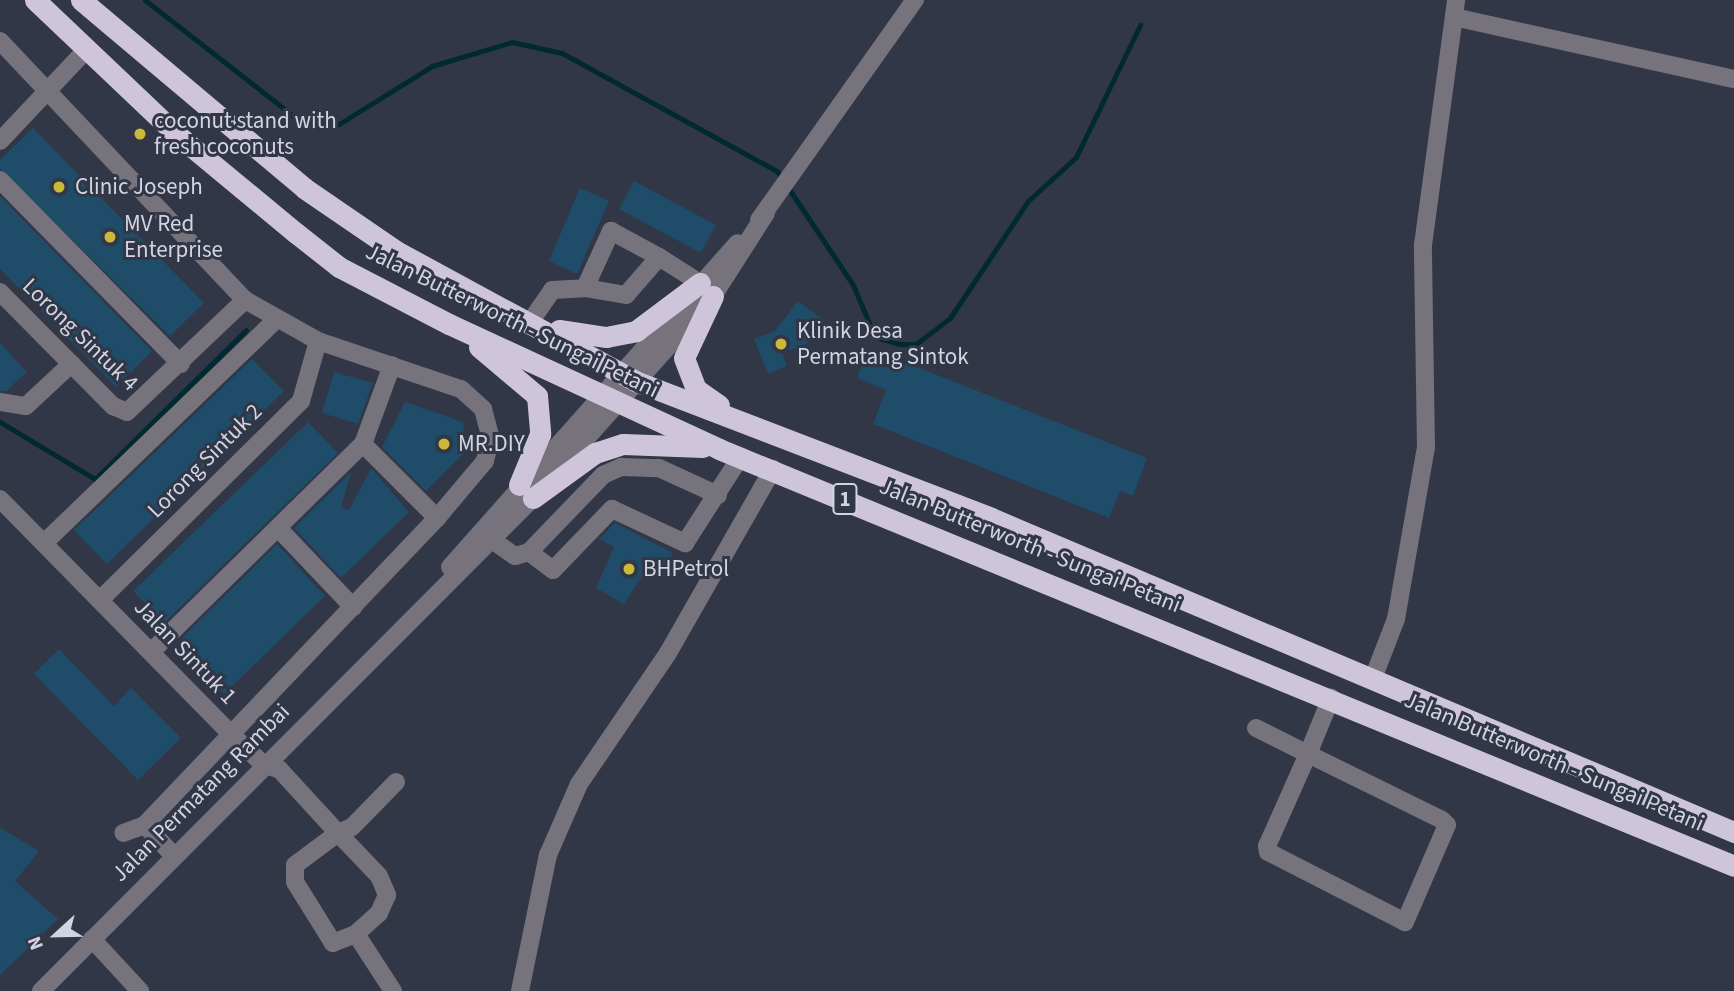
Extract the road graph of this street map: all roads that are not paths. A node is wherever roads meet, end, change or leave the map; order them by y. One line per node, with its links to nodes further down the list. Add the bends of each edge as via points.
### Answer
1 (35, 0): 6 (highway, Jalan Butterworth - Sungai Petani / 1)
2 (81, 0): 17 (highway, Jalan Butterworth - Sungai Petani / 1, via 304,188 396,251)
3 (915, 0): 13 (street, Jalan Permatang Rambai, via 795,174)
4 (1455, 9): 7 (street); 43 (street, via 1423,245 1426,447 1396,619)
5 (0, 41): 8 (street)
6 (86, 51): 8 (street); 18 (highway, Jalan Butterworth - Sungai Petani / 1, via 175,133 339,267)
7 (1734, 79)
8 (48, 92): 9 (street); 15 (street)
9 (0, 141)
10 (0, 180): 21 (street)
11 (659, 257): 12 (street, via 626,295); 12 (street, via 611,231); 13 (street)
12 (585, 288): 17 (street, via 552,290)
13 (706, 289): 17 (highway, via 636,331 580,337); 23 (street, Jalan Permatang Rambai); 26 (highway, via 687,341 688,374 696,389)
14 (1, 295): 20 (street, Lorong Sintuk 4)
15 (245, 300): 16 (street); 21 (street)
16 (274, 322): 19 (street); 37 (street)
17 (530, 322): 23 (highway, Jalan Butterworth - Sungai Petani / 1)
18 (449, 324): 24 (highway, Jalan Butterworth - Sungai Petani / 1); 31 (highway, via 537,396 540,434)
19 (318, 341): 22 (street); 39 (street, Lorong Sintuk 2, via 301,401)
20 (71, 363): 21 (street, Lorong Sintuk 4, via 127,412); 25 (street, via 26,406)
21 (181, 364)
22 (392, 365): 27 (street); 34 (street, via 461,389 483,409 491,438 485,461)
23 (628, 378): 24 (street, Jalan Permatang Rambai); 26 (highway, Jalan Butterworth - Sungai Petani / 1)
24 (610, 398): 28 (highway, Jalan Butterworth - Sungai Petani / 1); 31 (street, Jalan Permatang Rambai)
25 (0, 402)
26 (754, 428): 43 (highway, Jalan Butterworth - Sungai Petani / 1)
27 (363, 444): 34 (street); 35 (street)
28 (719, 449): 29 (highway, Jalan Butterworth - Sungai Petani / 1); 31 (highway, via 623,444 594,453)
29 (741, 456): 30 (highway, Jalan Butterworth - Sungai Petani / 1); 32 (street)
30 (773, 469): 44 (highway, Jalan Butterworth - Sungai Petani / 1); 61 (street, via 668,653 579,784 548,855)
31 (526, 491): 36 (street, Jalan Permatang Rambai); 41 (street, Jalan Permatang Rambai)
32 (718, 495): 38 (street, via 659,468 621,467 603,475); 38 (street, via 685,543 612,509 553,570)
33 (0, 499): 37 (street, Jalan Sintuk 1)
34 (437, 518): 40 (street)
35 (279, 529): 40 (street); 42 (street)
36 (492, 540): 38 (street, via 516,556); 41 (street, Jalan Permatang Rambai)
37 (44, 543): 39 (street, Jalan Sintuk 1)
38 (529, 552)
39 (100, 600): 42 (street, Jalan Sintuk 1)
40 (353, 607): 46 (street)
41 (397, 630): 48 (street, Jalan Permatang Rambai)
42 (151, 652): 46 (street, Jalan Sintuk 1)
43 (1378, 666): 51 (highway, Jalan Butterworth - Sungai Petani / 1)
44 (1331, 698): 47 (street); 55 (highway, Jalan Butterworth - Sungai Petani / 1)
45 (1256, 728): 47 (street)
46 (231, 734): 48 (street, Jalan Sintuk 1); 50 (street)
47 (1311, 748): 47 (street, via 1447,825 1405,922 1268,852)
48 (263, 764): 53 (street, Jalan Sintuk 1, via 280,770); 54 (street, Jalan Permatang Rambai)
49 (396, 782): 53 (street)
50 (145, 825): 52 (street); 54 (street)
51 (1734, 832)
52 (123, 833)
53 (338, 833): 56 (street, Jalan Sintuk 1, via 379,876 387,895); 56 (street, via 293,873 327,939 340,942)
54 (172, 854): 57 (street, Jalan Permatang Rambai)
55 (1734, 866)
56 (356, 934): 60 (street)
57 (92, 939): 58 (street, Jalan Permatang Rambai); 59 (street)
58 (41, 991)
59 (139, 991)
60 (393, 991)
61 (520, 991)

